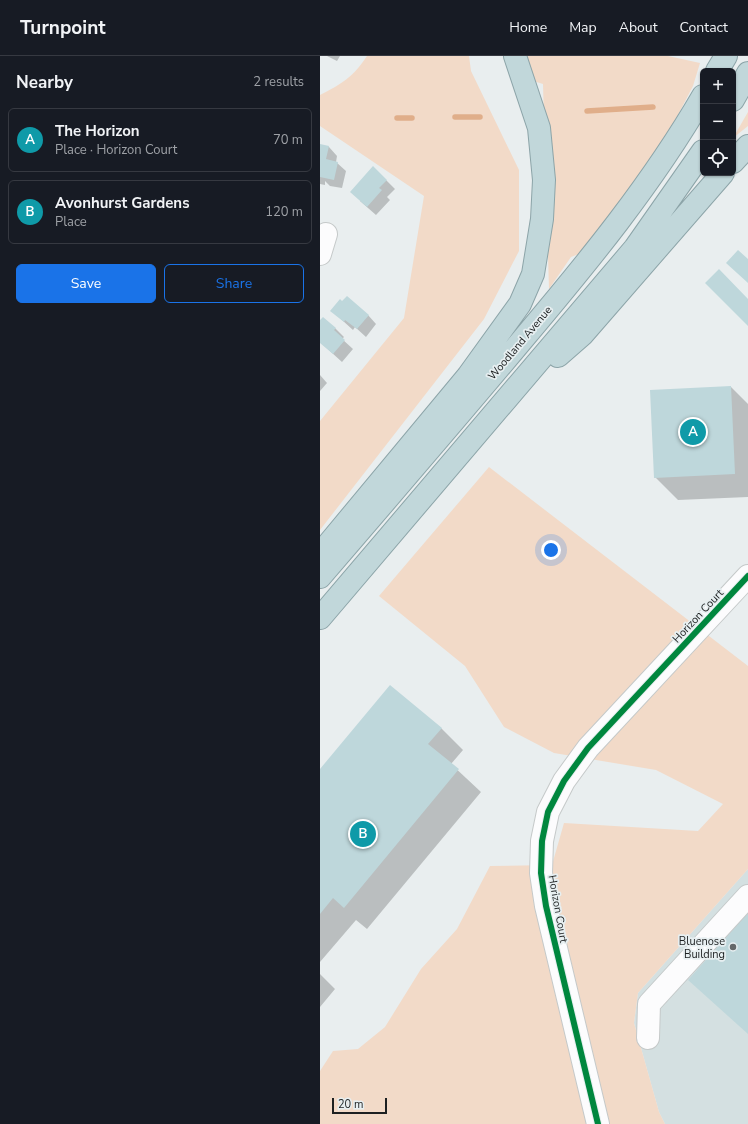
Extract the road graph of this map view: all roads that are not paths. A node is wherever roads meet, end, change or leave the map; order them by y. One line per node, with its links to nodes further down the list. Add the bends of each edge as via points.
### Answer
1 (515, 56): 14 (highway, via 539,128 544,180 542,219 533,274 520,304 468,376)
2 (726, 56): 3 (highway)
3 (719, 68)
4 (748, 73): 5 (highway)
5 (736, 95)
6 (700, 101): 16 (highway, Woodland Avenue, via 647,184 613,231)
7 (748, 146): 9 (highway)
8 (700, 155): 13 (highway, via 635,248)
9 (736, 159)
10 (720, 176): 13 (highway, via 582,335)
11 (326, 234): 12 (street)
12 (320, 254)
13 (505, 401): 17 (highway)
14 (320, 554)
15 (748, 576): 20 (street, Horizon Court, via 588,748 564,781 548,812 542,841 541,873 546,906)
16 (320, 577)
17 (320, 618)
18 (748, 896): 19 (street, via 649,1004)
19 (648, 1038)
20 (598, 1124)

